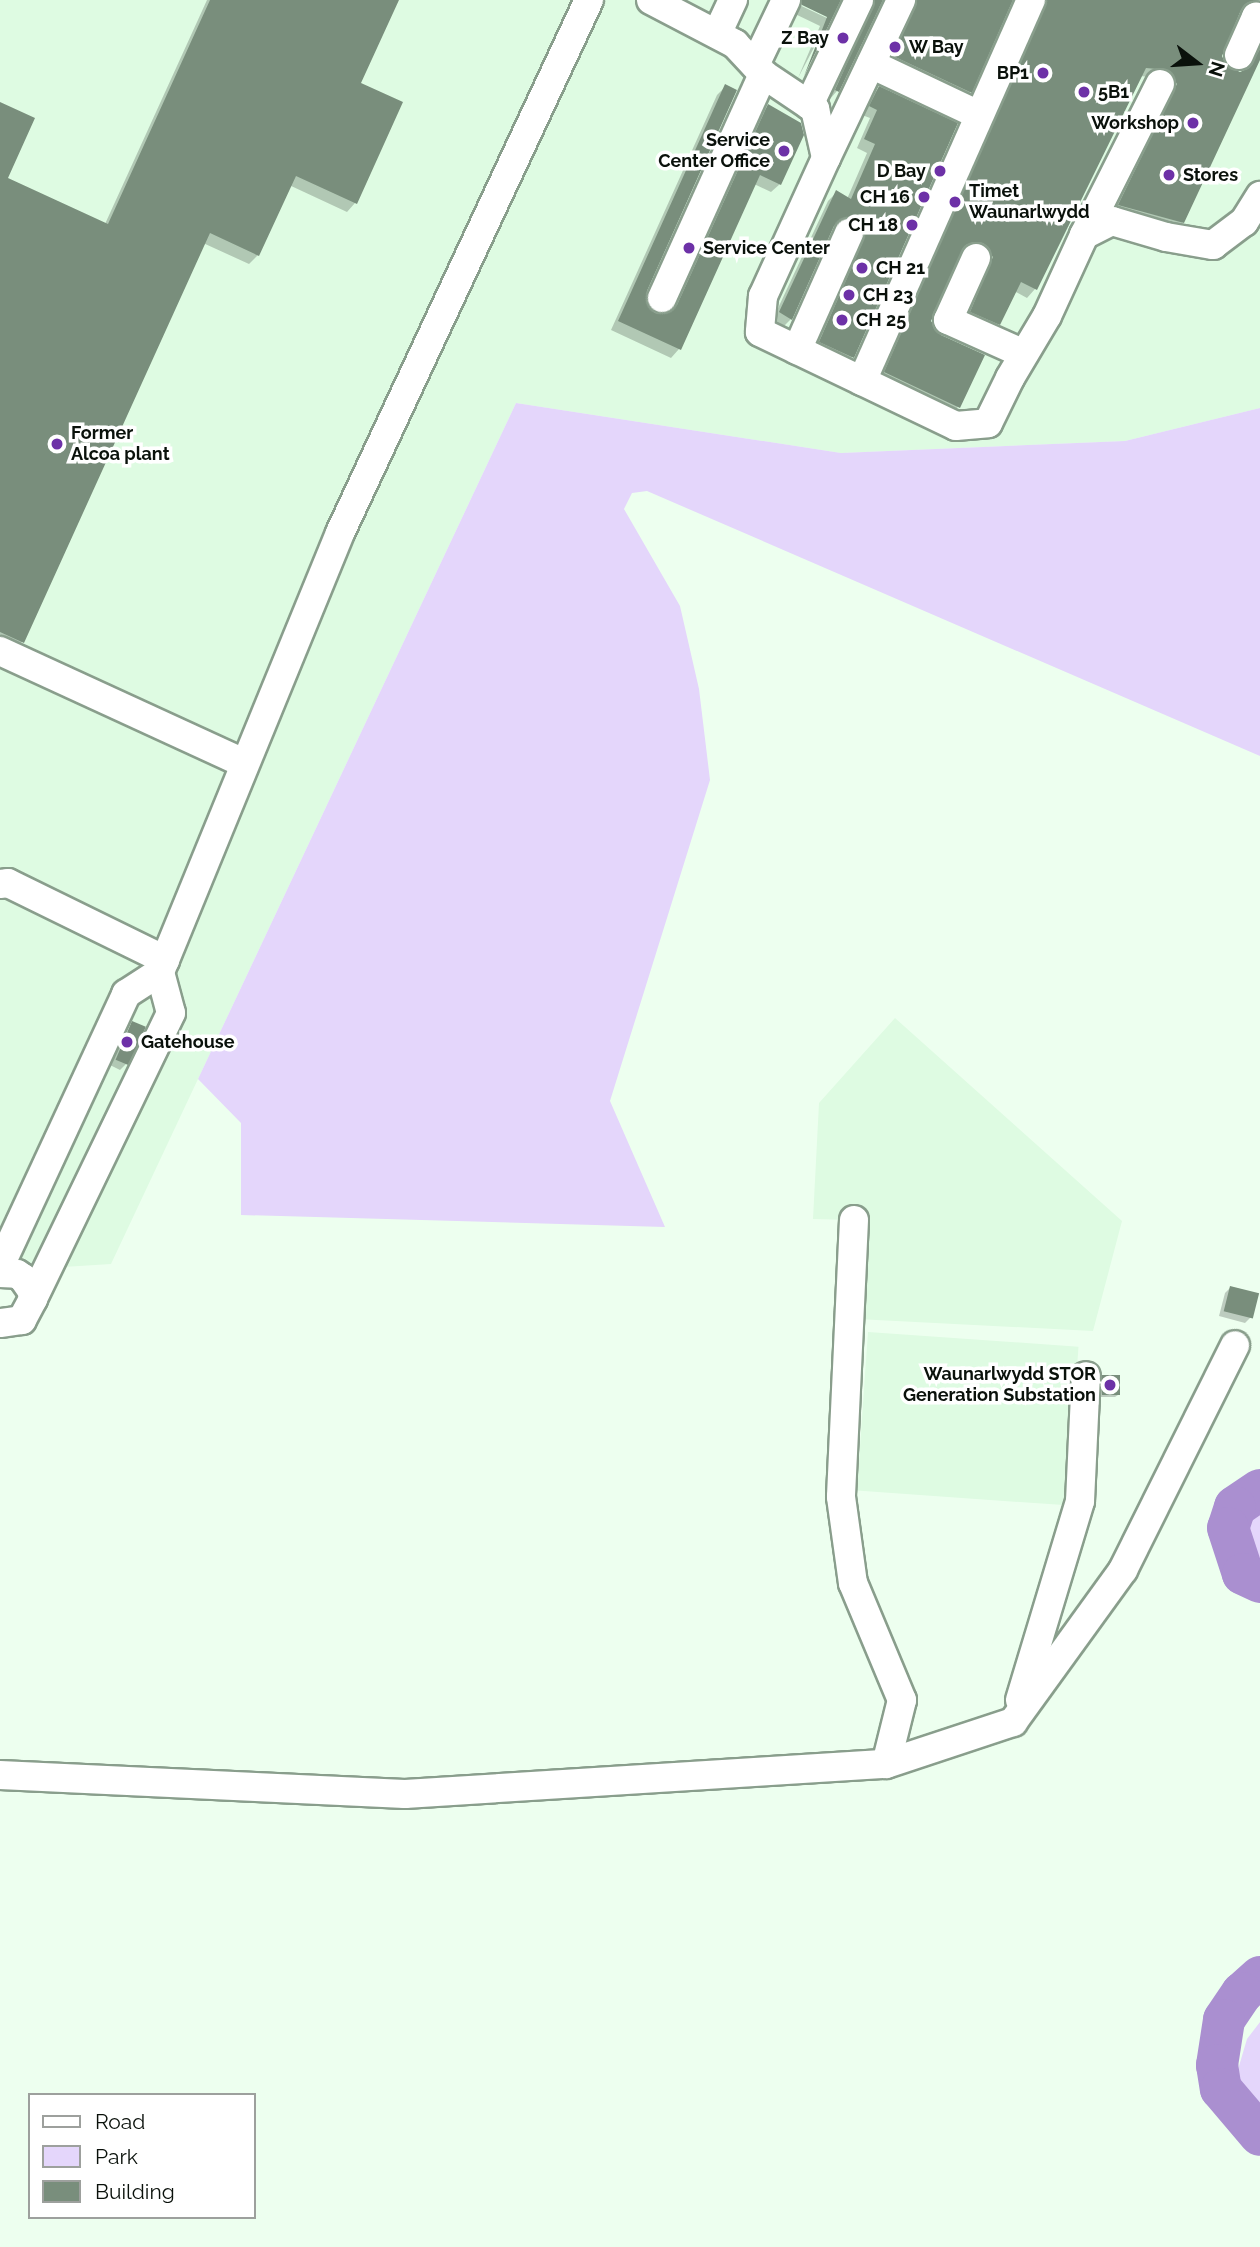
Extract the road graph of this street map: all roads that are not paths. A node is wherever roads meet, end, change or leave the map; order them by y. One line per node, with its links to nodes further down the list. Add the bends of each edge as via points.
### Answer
1 (589, 0): 26 (street, via 340,533)
2 (733, 0): 9 (street)
3 (786, 0): 12 (street)
4 (859, 0): 14 (street)
5 (901, 0): 11 (street)
6 (1031, 0): 15 (street)
7 (657, 1): 9 (street)
8 (1260, 19): 10 (street, via 1256,17)
9 (716, 34): 12 (street, via 735,44)
10 (1239, 55)
11 (871, 64): 15 (street); 16 (street)
12 (759, 70): 14 (street); 21 (street)
13 (1160, 84): 19 (street)
14 (809, 105): 16 (street, via 815,110)
15 (979, 115): 24 (street)
16 (826, 158): 22 (street, via 763,296 760,332)
17 (1260, 196): 19 (street, via 1244,222 1213,245 1166,237 1112,220)
18 (849, 233): 22 (street)
19 (1084, 235): 23 (street)
20 (976, 258): 23 (street, via 948,320)
21 (662, 298)
22 (797, 350): 24 (street)
23 (1024, 354): 24 (street, via 988,423 956,426)
24 (862, 381)
25 (0, 651): 26 (street)
26 (244, 763): 28 (street)
27 (0, 884): 28 (street, via 8,883)
28 (162, 966): 30 (street, via 126,994); 32 (street, via 172,1013)
29 (855, 1220): 37 (street, via 841,1497 853,1583 902,1700)
30 (0, 1266)
31 (0, 1273): 32 (street, via 23,1278)
32 (33, 1299): 33 (street, via 22,1320)
33 (0, 1323)
34 (1235, 1345): 36 (street, via 1123,1570)
35 (1086, 1377): 36 (street, via 1080,1501)
36 (1013, 1722): 37 (street)
37 (886, 1764): 38 (street, via 405,1794)
38 (0, 1775)

